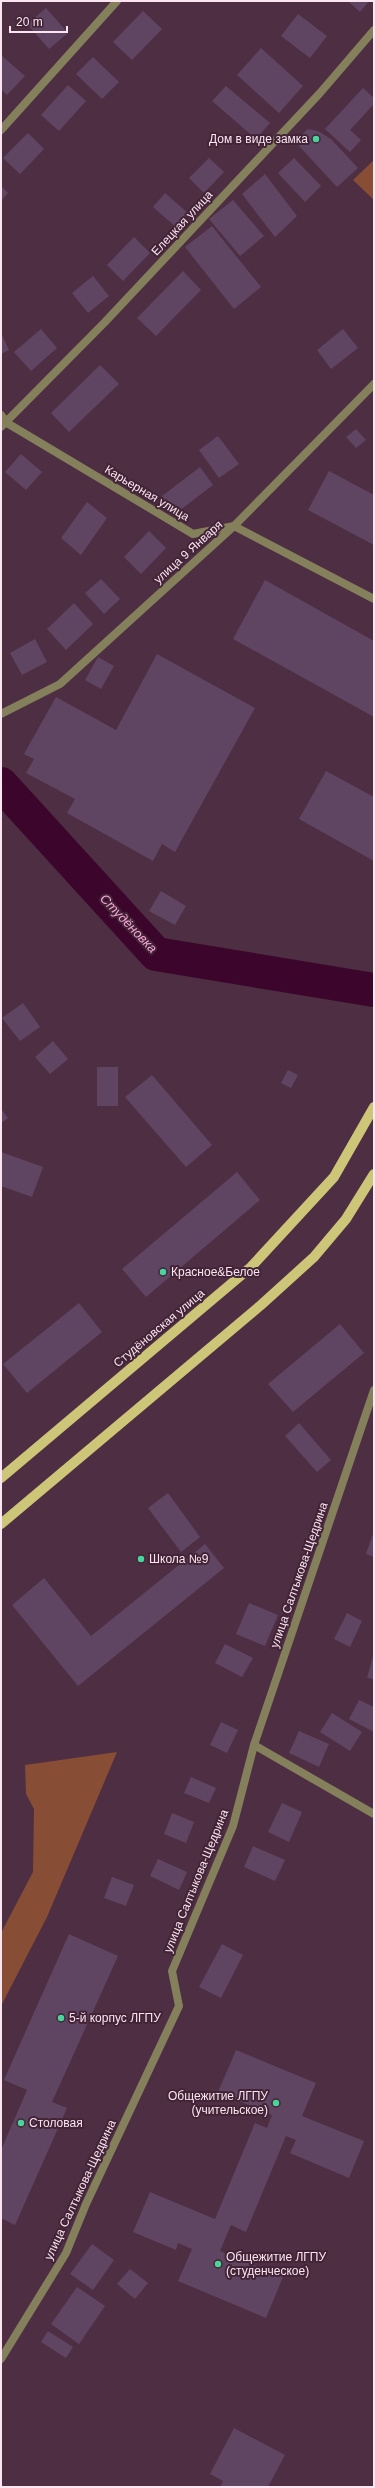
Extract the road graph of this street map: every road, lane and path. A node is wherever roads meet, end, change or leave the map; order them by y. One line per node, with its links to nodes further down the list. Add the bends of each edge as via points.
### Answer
1 (117, 1): 3 (street)
2 (374, 30): 6 (street, Елецкая улица, via 309,105 105,322)
3 (1, 130)
4 (374, 384): 7 (street, улица 9 Января)
5 (1, 415): 6 (street, Карьерная улица)
6 (4, 425): 7 (street, Карьерная улица, via 193,534)
7 (234, 526): 8 (street); 9 (street, улица 9 Января, via 60,684)
8 (374, 599)
9 (1, 714)
10 (374, 1107): 13 (main road, Студёновская улица, via 334,1177 251,1267)
11 (374, 1174): 14 (main road, via 346,1219 314,1257 261,1305)
12 (374, 1390): 15 (street, улица Салтыкова-Щедрина)
13 (1, 1478)
14 (1, 1524)
15 (254, 1745): 16 (street); 17 (street, улица Салтыкова-Щедрина, via 233,1826 172,1971 179,2006 86,2204 66,2253)
16 (374, 1814)
17 (1, 2359)

